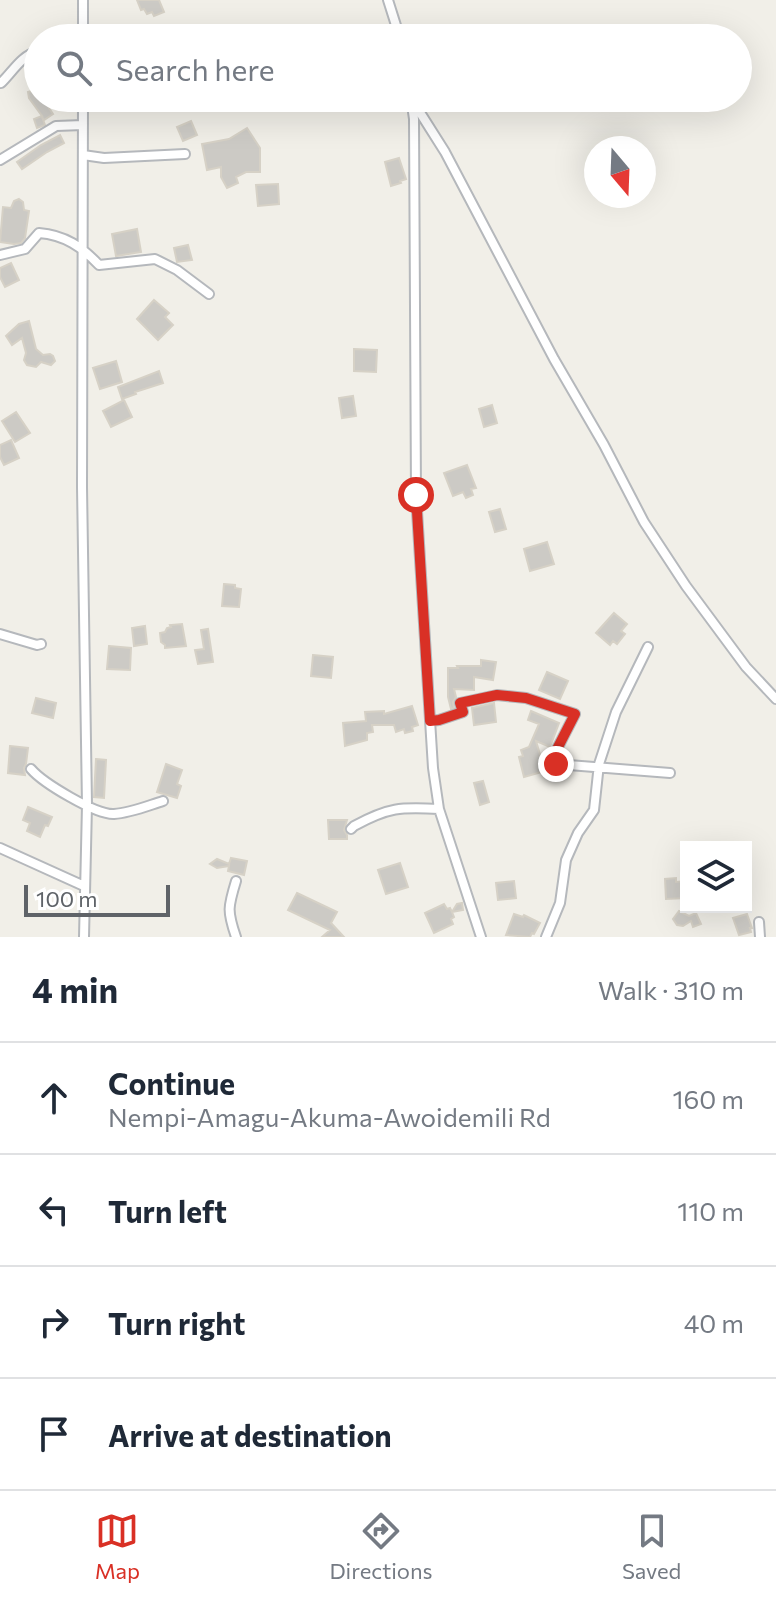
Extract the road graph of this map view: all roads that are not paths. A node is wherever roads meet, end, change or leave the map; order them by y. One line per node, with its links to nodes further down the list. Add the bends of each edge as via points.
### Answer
1 (83, 0): 3 (street)
2 (388, 0): 4 (street)
3 (83, 24)
4 (396, 24)
5 (24, 58): 6 (street)
6 (1, 83)
7 (83, 112): 10 (street)
8 (413, 112): 21 (street, via 416,495)
9 (419, 112): 20 (street, via 644,522 746,667)
10 (83, 125): 12 (street); 13 (street, via 56,126)
11 (185, 154): 12 (street)
12 (83, 155): 14 (street)
13 (0, 160)
14 (83, 247): 15 (street, via 39,233 25,249); 16 (street, via 99,265 155,259); 26 (street)
15 (0, 255)
16 (209, 294)
17 (0, 634): 18 (street)
18 (41, 644)
19 (648, 647): 22 (street, via 616,712)
20 (776, 699)
21 (430, 721): 22 (street, via 463,712 460,703 497,695 526,698 575,714 557,749 556,764); 27 (street)
22 (599, 767): 24 (street); 36 (street, via 594,810 566,860 560,903)
23 (31, 769): 26 (street)
24 (670, 773)
25 (163, 801): 26 (street, via 111,815)
26 (87, 805): 31 (street)
27 (439, 809): 28 (street, via 388,810); 35 (street)
28 (351, 829)
29 (0, 848): 31 (street)
30 (236, 881): 34 (street, via 228,914)
31 (84, 886): 33 (street)
32 (759, 922): 37 (street)
33 (84, 937)
34 (236, 937)
35 (481, 937)
36 (546, 937)
37 (760, 937)

